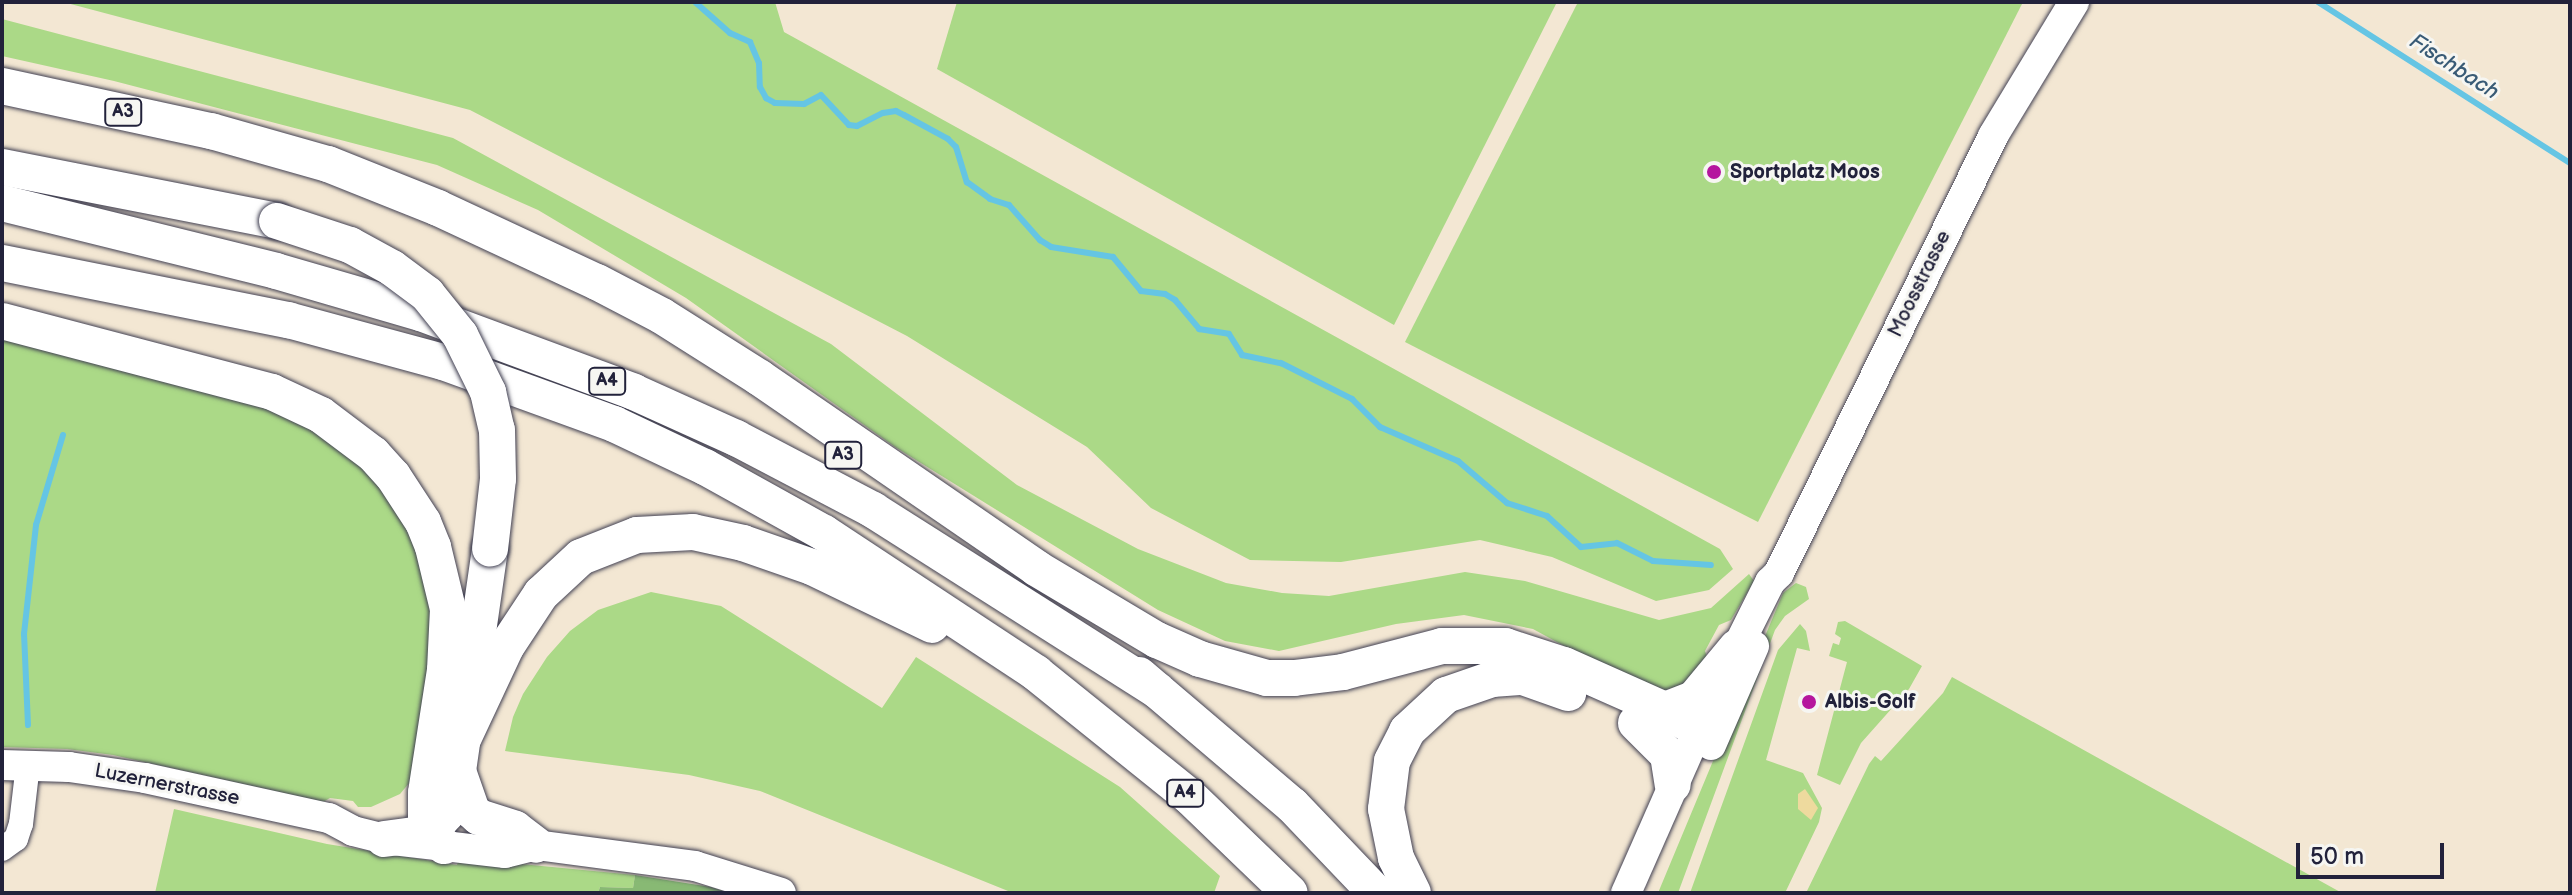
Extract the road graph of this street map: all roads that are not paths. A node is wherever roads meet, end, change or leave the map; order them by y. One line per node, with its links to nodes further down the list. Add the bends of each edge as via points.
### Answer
1 (2074, 2): 10 (main road, Moosstrasse, via 1993,136)
2 (2, 86): 5 (highway, A3, via 300,155 393,189)
3 (2, 167): 16 (highway, bridge, via 277,221 350,245 427,294 460,335 483,378 497,430 498,479)
4 (2, 203): 12 (highway, A4, via 421,313 634,392 873,510)
5 (512, 243): 12 (highway, A3, via 661,331 842,454 1063,611); 13 (highway, via 662,316 772,385 1036,568 1157,640 1200,659 1267,678 1294,678 1343,672 1442,646 1505,646 1564,665)
6 (2, 263): 8 (highway, A4)
7 (2, 277): 8 (highway, A4)
8 (179, 298): 14 (highway, A4, via 288,320 443,362 614,424 824,533 977,631)
9 (2, 321): 19 (highway, via 272,392 321,415 383,465 423,522 448,609)
10 (1779, 573): 11 (main road, Moosstrasse); 15 (main road, Moosstrasse, via 1779,585)
11 (1737, 647): 13 (highway, via 1694,699); 15 (main road, Moosstrasse)
12 (1157, 690): 25 (highway, A4, via 1292,805)
13 (1650, 716): 15 (highway); 18 (highway, via 1668,755); 26 (highway, via 1523,677 1471,684 1434,703 1407,731 1392,761 1386,793 1388,829)
14 (1104, 724): 16 (highway, via 933,625 838,579 723,537 664,531 595,550 550,584 506,647); 24 (highway, A4)
15 (1701, 738): 18 (main road, Moosstrasse); 28 (main road, Moosstrasse)
16 (460, 755): 19 (highway); 21 (highway, via 472,811 515,829)
17 (15, 765): 20 (main road, Luzernerstrasse, via 145,778 329,818 353,831); 22 (street, via 21,824 16,839)
18 (1673, 785): 27 (main road, Moosstrasse)
19 (433, 824): 20 (main road, Luzernerstrasse); 20 (highway, via 409,807); 21 (main road, Luzernerstrasse)
20 (379, 828)
21 (536, 845): 23 (main road, Luzernerstrasse, via 695,866)
22 (2, 849)
23 (781, 893)
24 (1290, 893)
25 (1376, 893)
26 (1413, 893)
27 (1626, 893)
28 (1646, 893)

